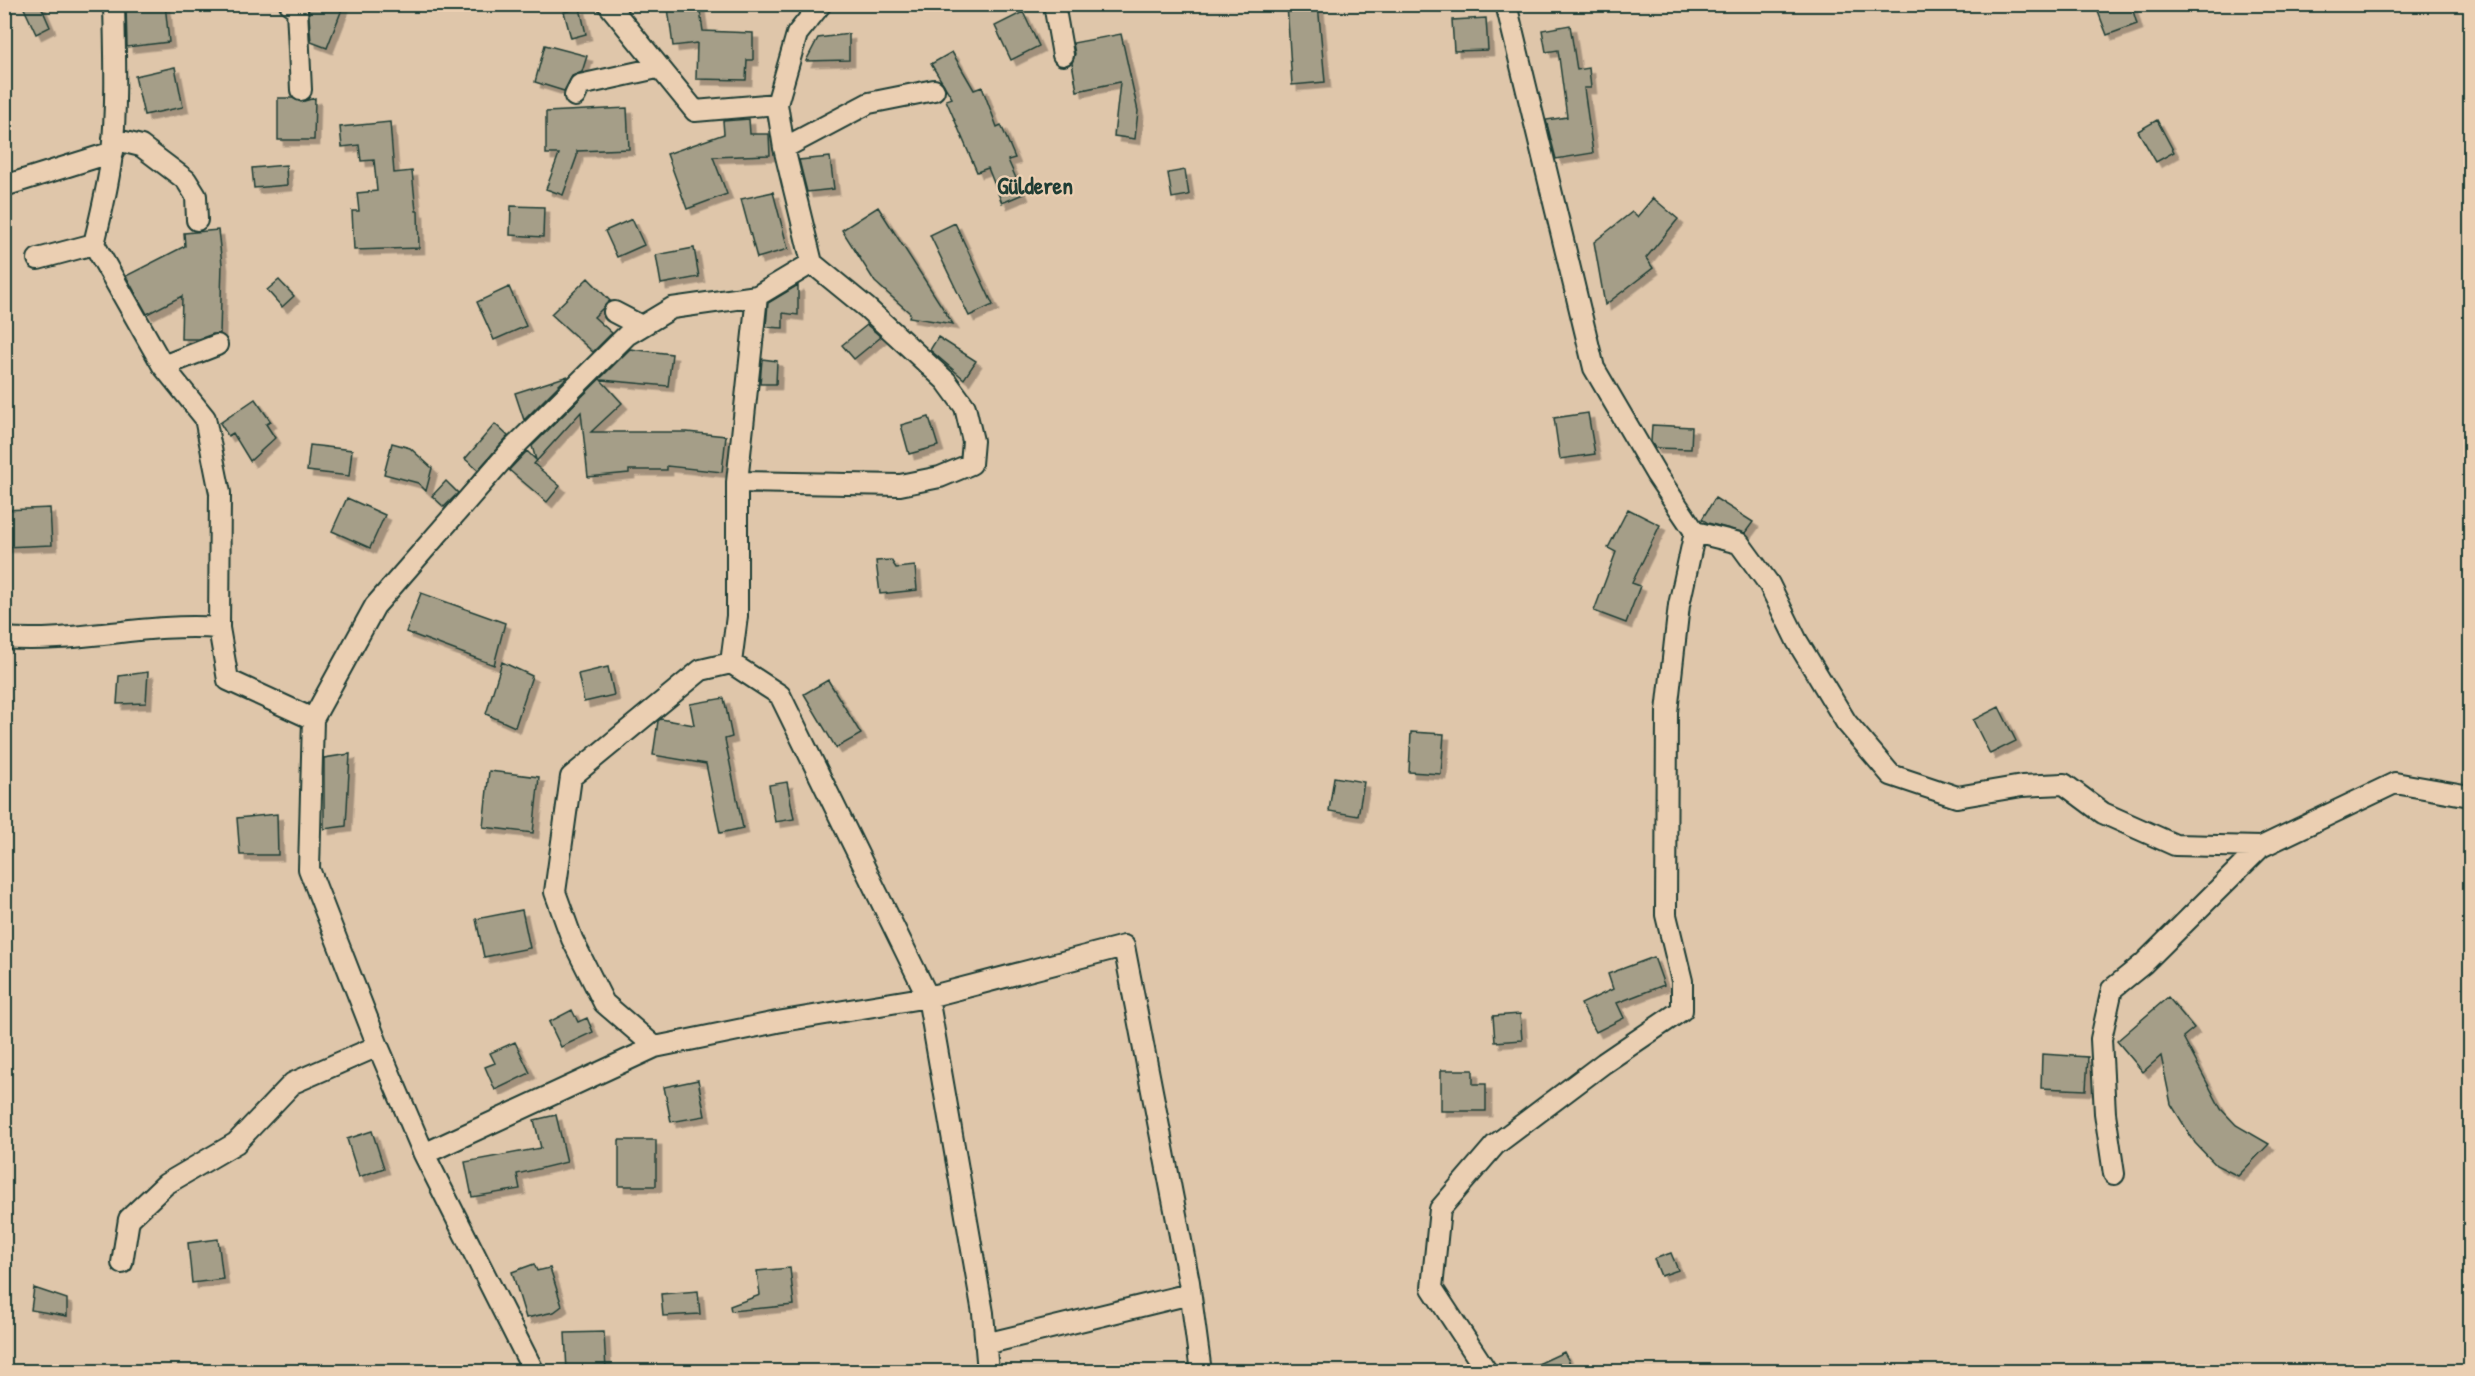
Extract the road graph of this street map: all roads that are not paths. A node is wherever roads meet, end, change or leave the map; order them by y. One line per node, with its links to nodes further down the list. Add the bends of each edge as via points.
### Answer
1 (114, 4): 13 (street)
2 (291, 4): 9 (street, via 297,9)
3 (608, 4): 8 (street)
4 (821, 4): 12 (street, via 797,34)
5 (1054, 4): 7 (street)
6 (1506, 4): 26 (street, via 1594,368)
7 (1063, 55)
8 (657, 68): 11 (street, via 580,85); 12 (street, via 694,111)
9 (301, 90)
10 (934, 90): 14 (street, via 869,103)
11 (575, 96)
12 (777, 104): 14 (street)
13 (113, 145): 15 (street); 16 (street, via 141,146 186,180 196,196); 17 (street, via 106,198)
14 (784, 148): 19 (street)
15 (4, 186)
16 (197, 220)
17 (94, 244): 18 (street); 24 (street)
18 (38, 259)
19 (812, 263): 20 (street); 25 (street, via 946,381 964,407 973,441 971,464 940,477 900,485)
20 (757, 296): 22 (street, via 672,308); 25 (street)
21 (614, 312): 22 (street)
22 (641, 326): 30 (street, via 627,335 510,451 375,606)
23 (217, 345): 24 (street)
24 (163, 366): 27 (street, via 205,418 220,493)
25 (737, 482): 29 (street, via 737,616)
26 (1695, 532): 32 (street, via 1739,543 1768,584 1846,722 1891,774 1957,797 2022,786 2064,784 2103,813 2175,845); 44 (street, via 1679,605 1667,712 1666,915 1682,981 1682,1010 1495,1145 1440,1209 1432,1288)
27 (219, 627): 28 (street, via 32,640); 30 (street, via 228,680)
28 (4, 638)
29 (731, 663): 33 (street, via 780,695); 35 (street, via 700,670 571,777 555,892 572,939 604,1004)
30 (313, 719): 34 (street, via 309,869)
31 (2470, 796): 32 (street, via 2394,783)
32 (2261, 847): 37 (street, via 2143,964 2112,989 2101,1039)
33 (928, 997): 35 (street); 39 (street, via 1124,946); 40 (street)
34 (378, 1046): 36 (street); 38 (street, via 293,1083 236,1143 166,1184 129,1219)
35 (655, 1047): 36 (street)
36 (424, 1154): 41 (street)
37 (2114, 1174)
38 (122, 1263)
39 (1190, 1293): 40 (street); 43 (street)
40 (986, 1344): 42 (street)
41 (534, 1371)
42 (988, 1371)
43 (1201, 1371)
44 (1486, 1371)

